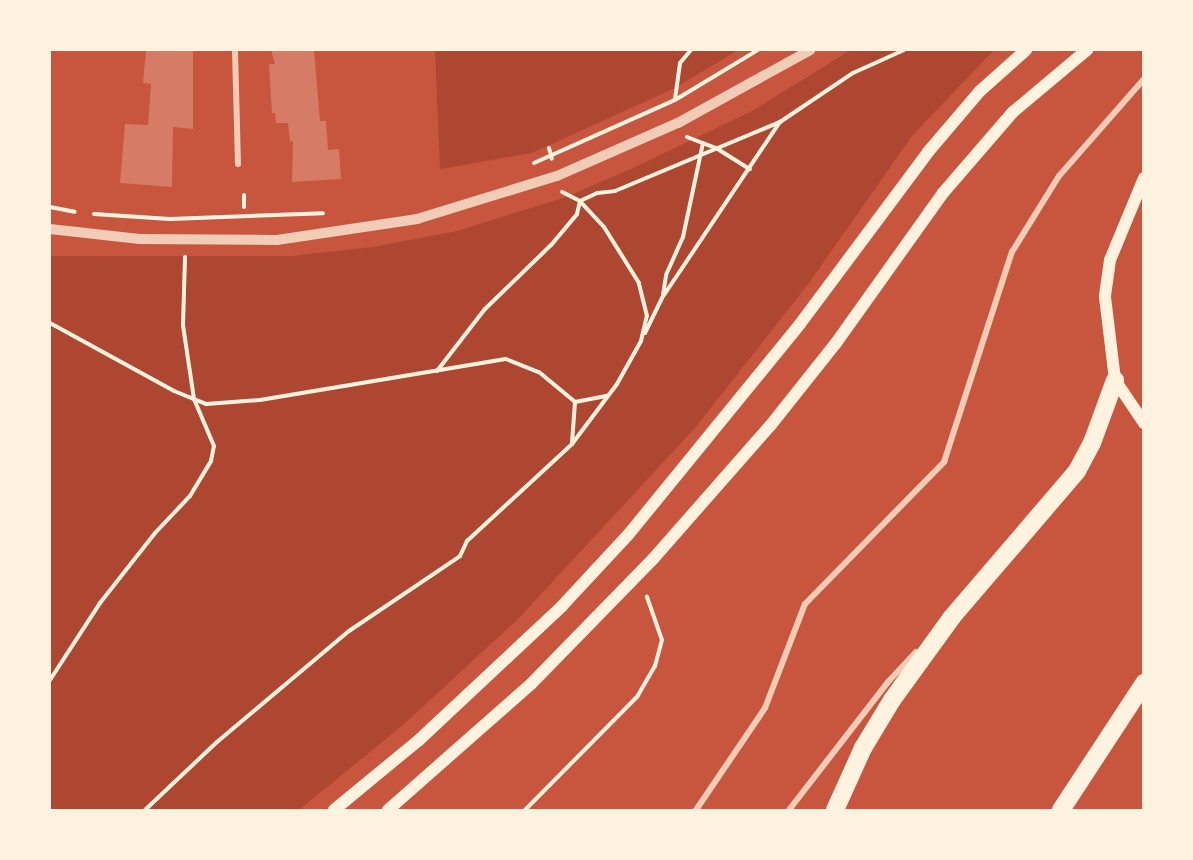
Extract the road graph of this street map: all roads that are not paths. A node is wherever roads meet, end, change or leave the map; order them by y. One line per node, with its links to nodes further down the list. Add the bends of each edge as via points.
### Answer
1 (235, 50): 6 (street)
2 (810, 50): 8 (street, via 678,123 557,176 417,219 277,240 139,239)
3 (1026, 50): 13 (main road, via 980,92 928,152 800,324 628,535 562,606 419,740)
4 (1087, 50): 14 (main road, via 1013,112 951,184 836,343 661,550 531,684)
5 (1143, 79): 15 (street, via 1059,176 1012,252 944,462 805,604 765,708)
6 (238, 164)
7 (1143, 178): 9 (main road, via 1125,217 1105,297)
8 (50, 229)
9 (1115, 380): 10 (main road); 11 (highway, via 1092,443 1077,471)
10 (1143, 423)
11 (949, 621): 16 (street, via 888,682); 17 (highway, via 863,748)
12 (1143, 683): 18 (highway)
13 (334, 810)
14 (388, 810)
15 (696, 810)
16 (789, 810)
17 (835, 810)
18 (1061, 810)

